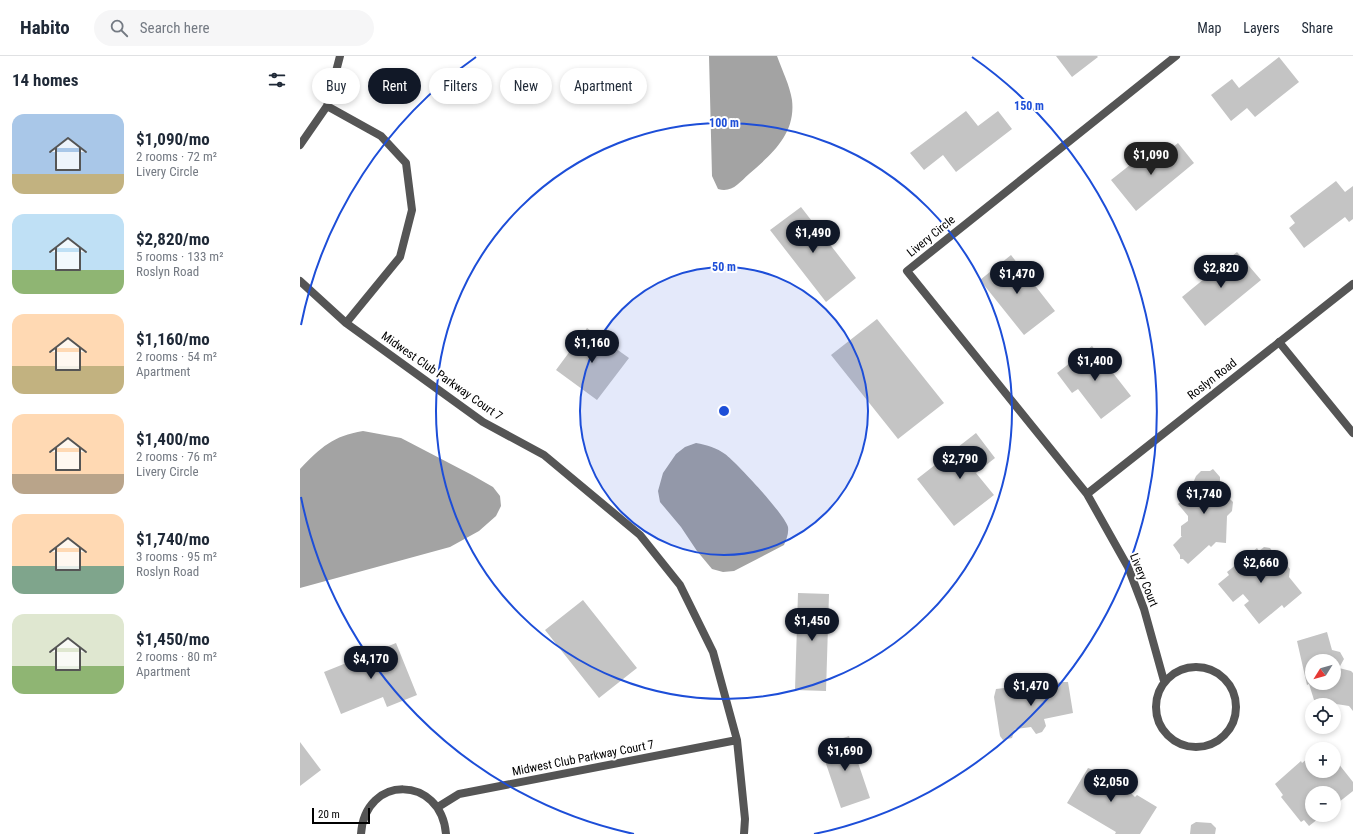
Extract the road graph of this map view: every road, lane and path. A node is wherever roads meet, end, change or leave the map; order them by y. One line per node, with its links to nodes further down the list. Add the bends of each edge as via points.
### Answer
1 (340, 56): 3 (street)
2 (1176, 56): 10 (street, Livery Circle, via 907,271)
3 (327, 106): 4 (street); 7 (street, via 381,136 406,163 412,210 400,257)
4 (300, 145)
5 (300, 281): 7 (street, Midwest Club Parkway Court 7)
6 (1353, 284): 8 (street, Roslyn Road)
7 (346, 323): 12 (street, Midwest Club Parkway Court 7, via 483,422 544,455 640,535 680,585 713,652)
8 (1279, 342): 9 (street); 10 (street, Roslyn Road)
9 (1353, 433)
10 (1087, 494): 11 (street, Livery Court, via 1128,567 1144,609)
11 (1164, 681): 11 (street, via 1155,707 1157,721 1164,733 1174,742 1200,748 1214,744 1225,736 1233,724 1236,711 1232,691 1221,676 1198,667 1185,668)
12 (737, 740): 13 (street, Midwest Club Parkway Court 7, via 459,794); 16 (street, Midwest Club Parkway Court 7, via 745,819)
13 (438, 807): 14 (street, via 428,797 416,791 402,789 389,792 377,798 367,808); 15 (street, via 444,820)
14 (361, 834)
15 (446, 834)
16 (744, 834)

